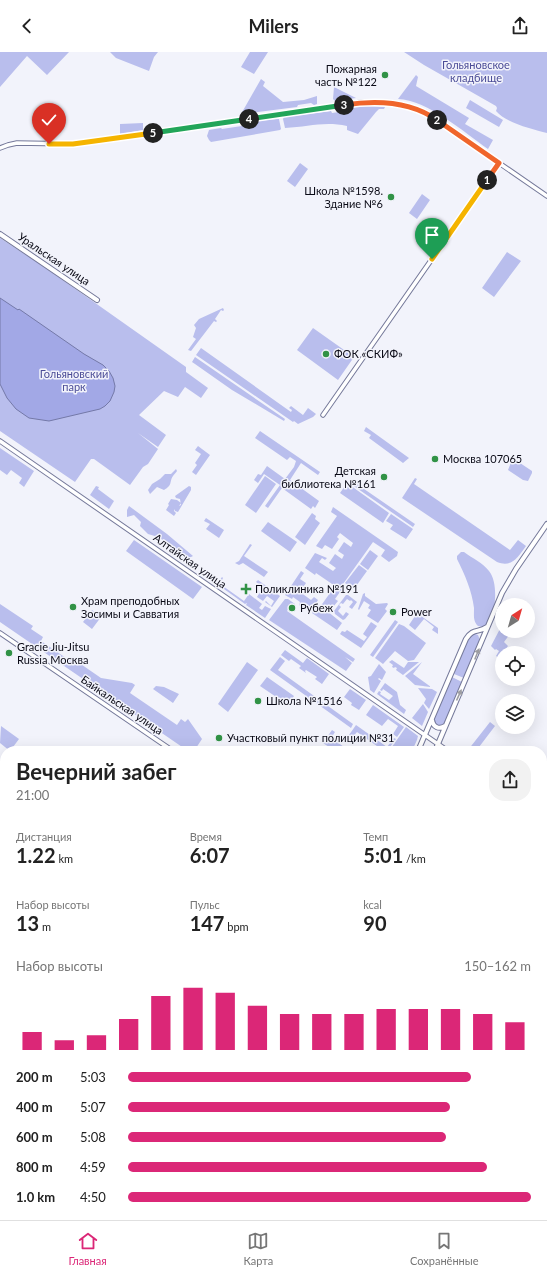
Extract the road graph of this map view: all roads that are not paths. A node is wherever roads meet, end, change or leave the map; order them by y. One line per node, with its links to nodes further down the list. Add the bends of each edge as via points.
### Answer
1 (0, 148): 2 (street, via 17,143 73,144 374,102 404,105 425,112)
2 (499, 163): 3 (street); 6 (street)
3 (547, 196)
4 (0, 234): 5 (main road, Уральская улица)
5 (97, 300)
6 (324, 415)
7 (0, 441): 15 (street, Алтайская улица)
8 (547, 524): 9 (main road, via 502,593)
9 (489, 625): 10 (main road); 12 (main road)
10 (476, 631): 12 (main road, via 482,636); 13 (main road, via 471,632 466,639)
11 (0, 633): 17 (street, Байкальская улица)
12 (482, 641): 14 (main road, one-way to 12)
13 (432, 718): 14 (main road, via 432,722 438,728 443,728); 15 (main road)
14 (447, 724): 16 (main road)
15 (425, 735): 16 (street, Алтайская улица); 18 (main road)
16 (438, 744): 19 (street, Алтайская улица)
17 (167, 746)
18 (420, 746)
19 (441, 746)

